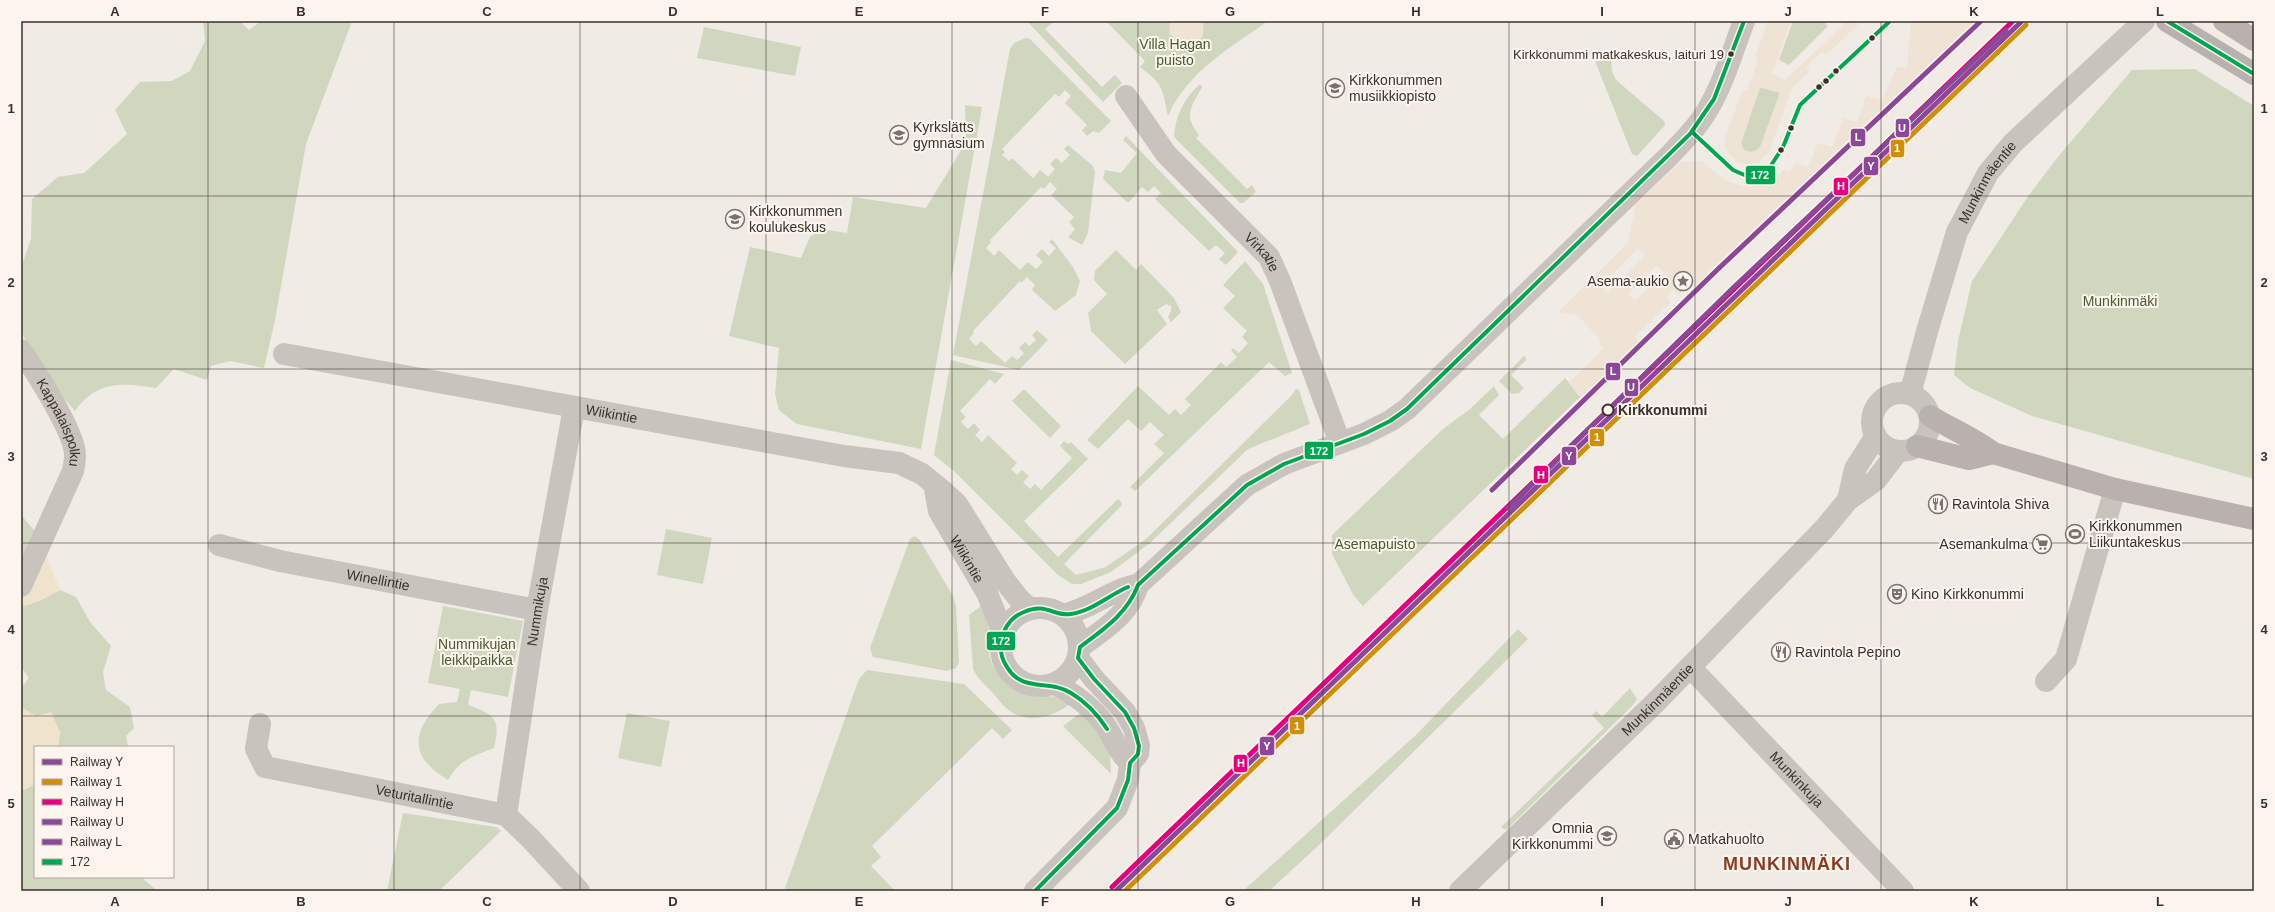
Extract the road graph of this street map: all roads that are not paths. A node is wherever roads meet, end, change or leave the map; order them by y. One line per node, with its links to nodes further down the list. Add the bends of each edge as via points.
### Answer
1 (1744, 21): 14 (street, via 1708,110 1669,156 1407,409 1390,421)
2 (2144, 21): 10 (street, Munkinmäentie, via 2013,143 1988,173 1957,232)
3 (2168, 21): 6 (main road)
4 (2224, 21): 5 (main road)
5 (2254, 40)
6 (2254, 74)
7 (1126, 96): 14 (street, Virkatie, via 1166,154 1269,257)
8 (21, 350): 23 (street, Kappalaispolku, via 52,399 74,444 75,455 73,471)
9 (284, 354): 11 (street, Wiikintie)
10 (1910, 394): 12 (street, via 1920,399); 13 (street, via 1896,393 1883,399 1874,410 1872,419)
11 (574, 408): 17 (street, Wiikintie, via 844,456 899,463 922,474); 25 (street, Nummikuja)
12 (1930, 416): 15 (street, via 1928,433); 16 (main road, via 1959,434 1979,442)
13 (1876, 436): 15 (street, via 1885,446); 19 (street, Munkinmäentie, via 1855,469)
14 (1340, 444): 22 (street, via 1284,464 1247,485)
15 (1908, 448): 16 (main road, via 1969,459); 19 (street, Munkinmäentie, via 1876,480)
16 (1993, 453): 18 (main road)
17 (934, 484): 24 (street, Wiikintie, via 957,504 1005,581); 27 (street, Wiikintie, via 938,511 987,594)
18 (2115, 489): 20 (main road); 30 (street, via 2066,660)
19 (1848, 500): 29 (street, Munkinmäentie, via 1824,529)
20 (2254, 519)
21 (219, 545): 25 (street, Winellintie, via 280,561)
22 (1138, 585): 26 (street, via 1118,590 1082,610); 28 (street, via 1134,598 1126,610)
23 (21, 586)
24 (1030, 609): 26 (street, via 1042,608); 27 (street, via 1014,618)
25 (537, 610): 34 (street, Nummikuja)
26 (1063, 615): 28 (street, via 1075,629)
27 (1003, 633): 31 (street, via 1001,653 1009,672 1025,684 1034,687)
28 (1079, 652): 31 (street, via 1069,673); 33 (street, via 1094,679 1125,712 1134,728 1139,746 1138,754)
29 (1690, 667): 37 (street, Munkinmäentie); 38 (street, Munkinkuja)
30 (2046, 681)
31 (1055, 684): 33 (street, via 1067,690 1095,715 1107,728 1120,753)
32 (260, 724): 34 (street, Veturitallintie, via 256,749 265,766)
33 (1130, 763): 36 (street, via 1128,780 1117,808)
34 (506, 815): 35 (street)
35 (579, 891)
36 (1035, 891)
37 (1460, 891)
38 (1903, 891)

